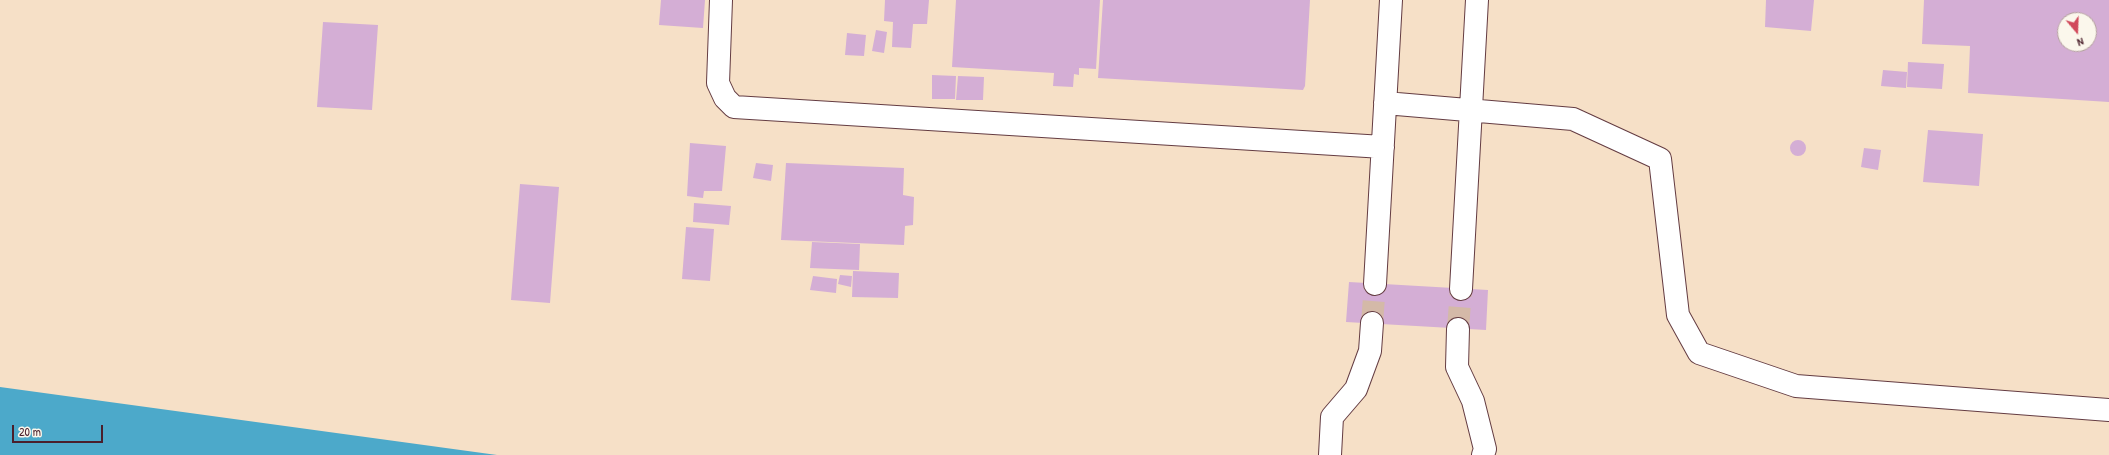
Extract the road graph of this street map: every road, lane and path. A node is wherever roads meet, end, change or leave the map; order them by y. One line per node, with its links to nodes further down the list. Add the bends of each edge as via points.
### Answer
1 (721, 0): 6 (lane, via 718,83 725,98 734,107)
2 (1391, 0): 4 (lane)
3 (1477, 0): 5 (lane)
4 (1385, 103): 5 (lane); 6 (lane)
5 (1470, 110): 8 (lane); 11 (lane, via 1573,120 1660,159 1678,315 1699,353 1796,386)
6 (1383, 147): 7 (lane)
7 (1375, 284)
8 (1461, 289)
9 (1372, 323): 12 (lane, via 1370,351 1356,389 1332,417)
10 (1458, 328): 13 (lane, via 1457,366 1473,401 1485,449)
11 (2109, 410)
12 (1330, 455)
13 (1483, 455)

